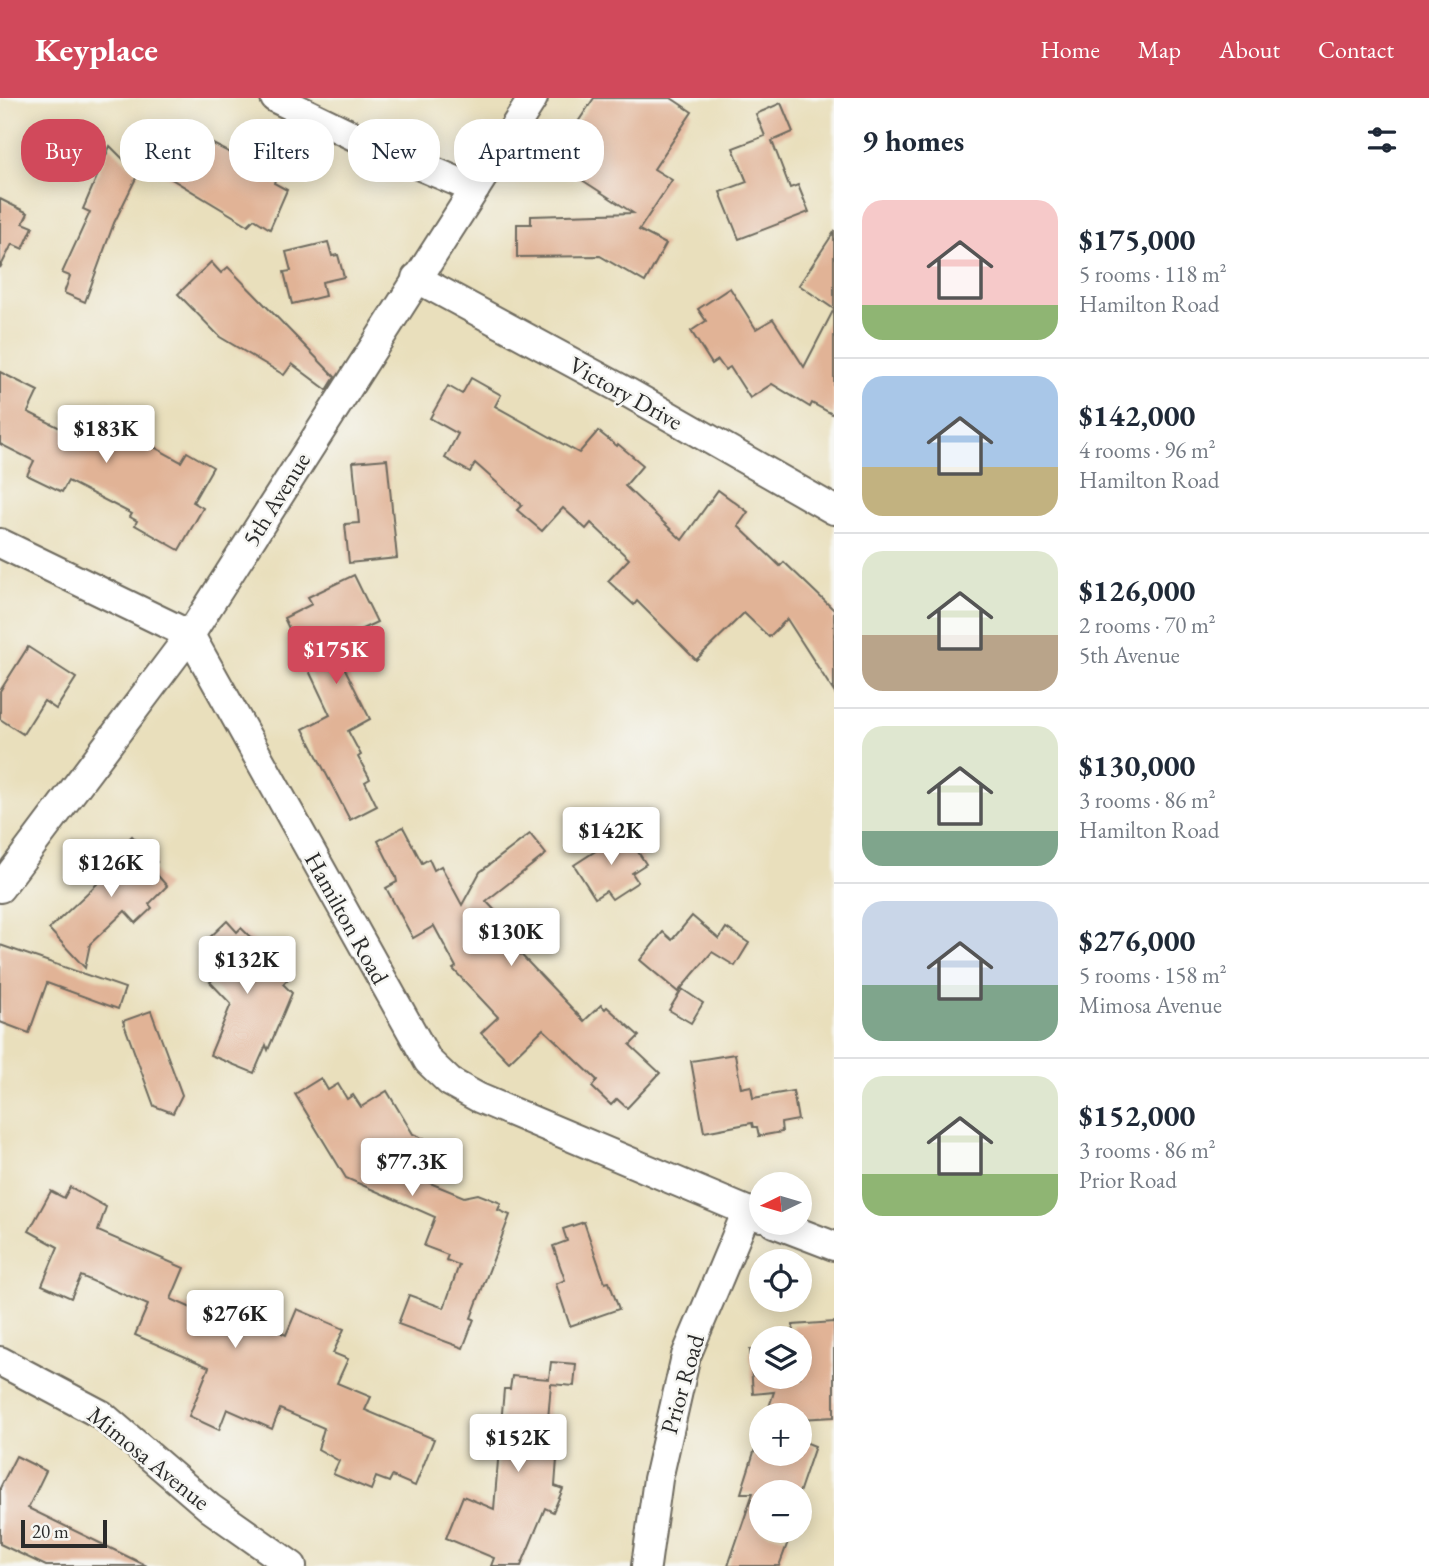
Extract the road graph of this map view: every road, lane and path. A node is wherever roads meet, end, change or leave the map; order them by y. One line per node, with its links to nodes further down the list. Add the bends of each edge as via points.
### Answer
1 (275, 98): 3 (street)
2 (533, 98): 3 (street, 5th Avenue)
3 (475, 189): 4 (street, 5th Avenue)
4 (416, 278): 5 (street, Victory Drive); 7 (street, 5th Avenue)
5 (834, 510)
6 (0, 543): 7 (street)
7 (190, 635): 8 (street, 5th Avenue); 9 (street, Hamilton Road, via 428,1061 450,1082 479,1098)
8 (0, 888)
9 (749, 1212)
10 (749, 1224): 15 (street, Prior Road, via 686,1356 663,1454)
11 (806, 1236): 12 (street)
12 (834, 1247)
13 (0, 1361): 14 (street, Mimosa Avenue, via 102,1415 210,1508)
14 (292, 1566)
15 (646, 1566)

